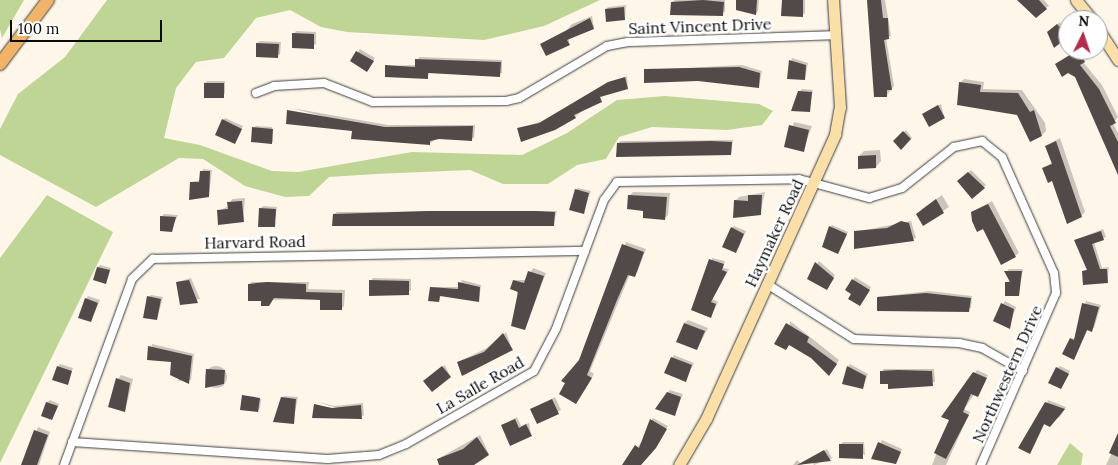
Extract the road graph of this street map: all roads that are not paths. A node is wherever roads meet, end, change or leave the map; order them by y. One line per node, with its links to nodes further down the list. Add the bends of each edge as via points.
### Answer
1 (48, 0): 8 (main road)
2 (833, 0): 5 (main road, Haymaker Road)
3 (1076, 0): 4 (main road)
4 (1084, 10)
5 (836, 35): 9 (street, Saint Vincent Drive, via 628,42 607,46 520,98 506,101 373,102 324,83 274,86); 10 (main road, Haymaker Road, via 840,107)
6 (1108, 44): 7 (main road)
7 (1118, 60)
8 (0, 64)
9 (256, 93)
10 (815, 183): 11 (street, La Salle Road, via 755,178 617,182 604,200); 12 (main road, Haymaker Road); 13 (street, Northwestern Drive, via 846,194 889,196 963,142 982,141 1002,157 1054,273 1052,306)
11 (585, 251): 14 (street, La Salle Road, via 544,357 534,371 406,444 379,455 327,458); 14 (street, Harvard Road, via 152,259 132,280)
12 (767, 284): 13 (street, via 854,339 959,343 982,348); 16 (main road, Haymaker Road)
13 (1023, 371): 17 (street, Northwestern Drive)
14 (72, 442): 15 (street, Harvard Road)
15 (64, 465)
16 (679, 465)
17 (981, 465)

